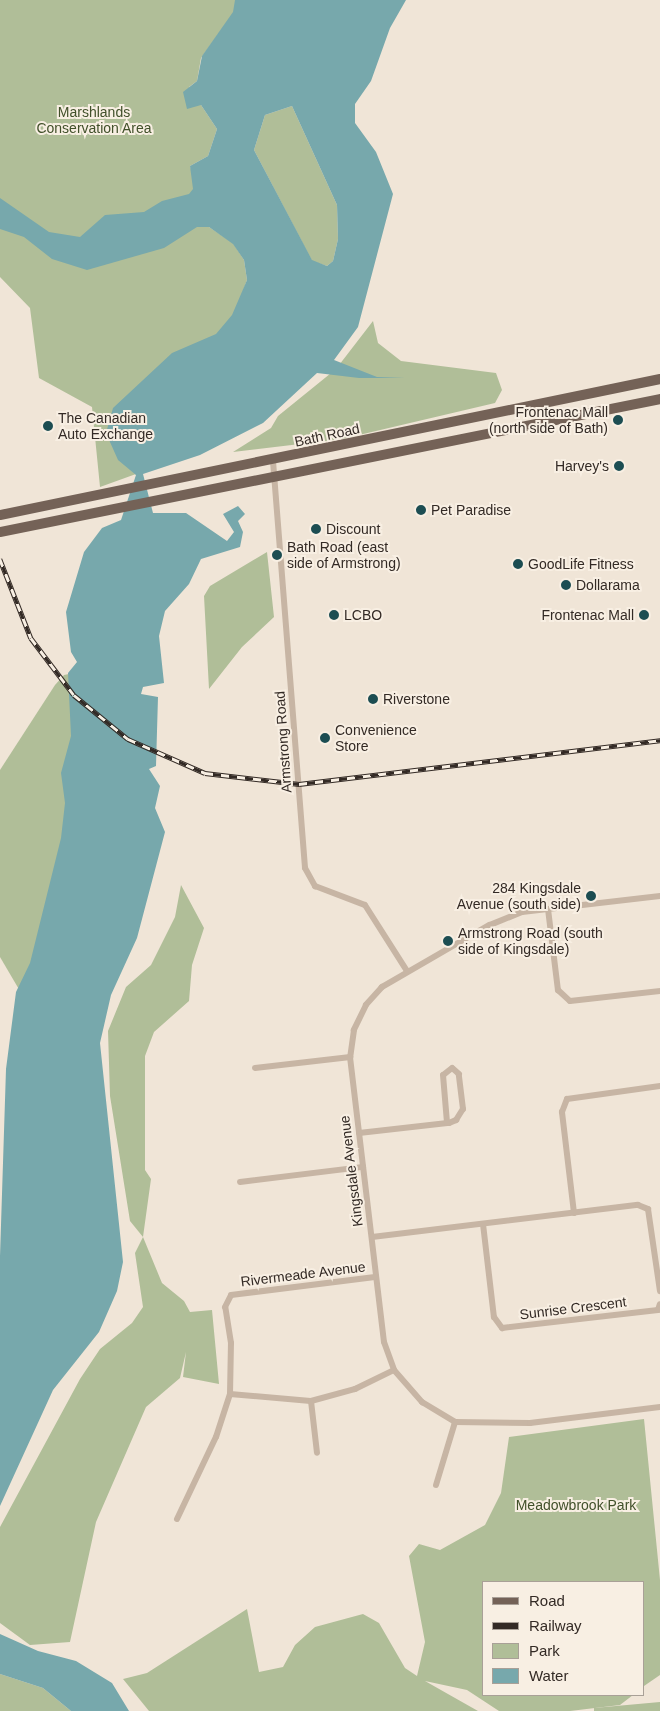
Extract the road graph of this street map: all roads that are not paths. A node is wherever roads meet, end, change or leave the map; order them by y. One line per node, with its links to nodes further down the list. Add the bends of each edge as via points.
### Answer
1 (660, 379): 3 (main road, Bath Road)
2 (660, 399): 4 (main road, Bath Road)
3 (274, 461): 4 (street, Armstrong Road); 5 (main road, Bath Road)
4 (276, 475): 6 (main road, Bath Road); 9 (street, Armstrong Road, via 305,868 315,886 365,905)
5 (0, 516)
6 (0, 532)
7 (660, 896): 8 (street, Kingsdale Avenue)
8 (548, 909): 9 (street, Kingsdale Avenue, via 522,912 489,925); 10 (street, via 558,990 570,1001)
9 (407, 971): 11 (street, Kingsdale Avenue, via 366,1006 354,1030)
10 (660, 992)
11 (350, 1057): 12 (street); 15 (street, Kingsdale Avenue)
12 (255, 1068)
13 (660, 1086): 18 (street, via 567,1099 562,1112)
14 (447, 1123): 14 (street, via 456,1120 463,1109 459,1074 452,1068 443,1076); 15 (street)
15 (360, 1133): 16 (street, Kingsdale Avenue)
16 (363, 1167): 17 (street); 20 (street, Kingsdale Avenue)
17 (240, 1182)
18 (574, 1213): 19 (street); 22 (street, via 638,1205 648,1209)
19 (483, 1224): 20 (street); 23 (street, Sunrise Crescent, via 494,1317 502,1328 658,1310)
20 (372, 1237): 21 (street, Kingsdale Avenue)
21 (375, 1277): 24 (street, Kingsdale Avenue, via 384,1342); 25 (street, Rivermeade Avenue, via 231,1295 225,1307 231,1343)
22 (660, 1291)
23 (660, 1304)
24 (394, 1370): 26 (street, via 355,1389); 28 (street, Kingsdale Avenue, via 422,1402)
25 (230, 1394): 26 (street); 31 (street, Rivermeade Avenue, via 216,1437)
26 (311, 1400): 29 (street)
27 (660, 1407): 28 (street, via 530,1423)
28 (455, 1422): 30 (street)
29 (317, 1453)
30 (436, 1485)
31 (177, 1519)

